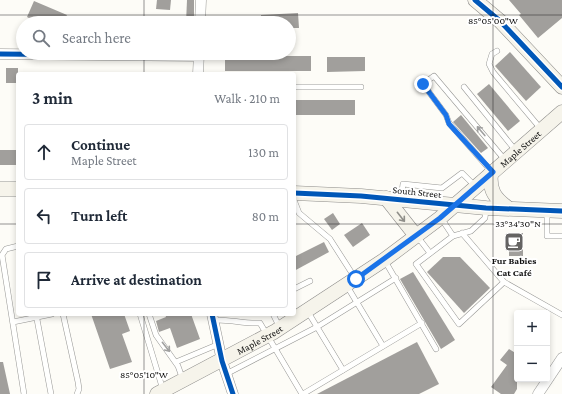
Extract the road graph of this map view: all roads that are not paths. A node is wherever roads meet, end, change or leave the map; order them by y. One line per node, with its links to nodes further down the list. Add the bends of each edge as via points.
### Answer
1 (201, 0): 3 (street)
2 (476, 0): 12 (main road, via 500,21)
3 (200, 16)
4 (497, 52): 14 (lane, via 492,54 489,64 493,72)
5 (0, 54): 6 (street)
6 (16, 54)
7 (199, 60): 8 (street)
8 (198, 72)
9 (361, 86): 10 (lane)
10 (296, 87)
11 (464, 87): 15 (lane)
12 (562, 87)
13 (561, 115): 14 (main road, Maple Street)
14 (542, 130): 15 (main road, Maple Street)
15 (517, 152): 16 (main road, Maple Street)
16 (506, 161): 17 (main road, Maple Street); 17 (lane, one-way to 17, via 434,76 423,84 446,115 449,124)
17 (492, 173): 18 (main road, Maple Street); 27 (main road, via 490,181 493,194)
18 (476, 187): 23 (lane, via 462,173 442,188 403,184); 25 (main road, Maple Street)
19 (0, 189): 20 (main road)
20 (16, 189)
21 (296, 193): 22 (main road, South Street)
22 (386, 198): 23 (main road, South Street); 32 (main road, one-way to 32)
23 (401, 200): 25 (main road, South Street)
24 (296, 205): 40 (lane, via 299,212 330,239)
25 (455, 205): 26 (main road, South Street); 30 (main road, Maple Street)
26 (486, 208): 27 (main road, South Street); 31 (lane, via 485,218 471,231)
27 (508, 208): 28 (main road, South Street)
28 (547, 210): 29 (main road, South Street); 34 (lane, via 547,236)
29 (562, 211)
30 (440, 218): 32 (main road, Maple Street); 33 (lane)
31 (462, 233): 33 (lane); 41 (lane)
32 (416, 236): 36 (lane); 37 (main road, Maple Street)
33 (453, 236): 36 (lane)
34 (562, 236)
35 (16, 247): 52 (lane, via 6,250 2,255)
36 (430, 253): 41 (lane, via 416,264 459,324)
37 (384, 260): 38 (lane); 40 (main road, Maple Street)
38 (396, 278): 43 (lane); 53 (lane)
39 (310, 281): 42 (lane)
40 (351, 282): 43 (lane); 44 (main road, Maple Street)
41 (504, 282): 45 (lane)
42 (296, 288)
43 (357, 302): 54 (lane); 58 (lane)
44 (307, 311): 54 (lane); 55 (main road, Maple Street)
45 (562, 315)
46 (36, 316): 52 (lane); 68 (lane)
47 (63, 316): 69 (lane, via 78,382)
48 (141, 316): 66 (lane)
49 (150, 316): 62 (lane, one-way to 62, via 156,335)
50 (274, 316): 55 (lane)
51 (213, 317): 56 (lane, via 260,324); 57 (street)
52 (13, 322): 67 (lane)
53 (422, 323): 58 (lane); 60 (lane)
54 (317, 327): 59 (lane); 64 (lane)
55 (280, 328): 56 (main road, Maple Street)
56 (268, 336): 59 (lane); 63 (main road, Maple Street)
57 (219, 344): 62 (lane); 63 (street)
58 (383, 346): 64 (lane)
59 (276, 349): 63 (lane); 71 (lane)
60 (436, 349)
61 (562, 358): 72 (street)
62 (176, 362): 65 (lane)
63 (224, 368): 65 (main road, Maple Street); 70 (street)
64 (343, 370): 71 (lane)
65 (183, 381): 66 (main road, Maple Street)
66 (160, 392)
67 (24, 394)
68 (51, 394)
69 (77, 394)
70 (232, 394)
71 (302, 394)
72 (538, 394)

